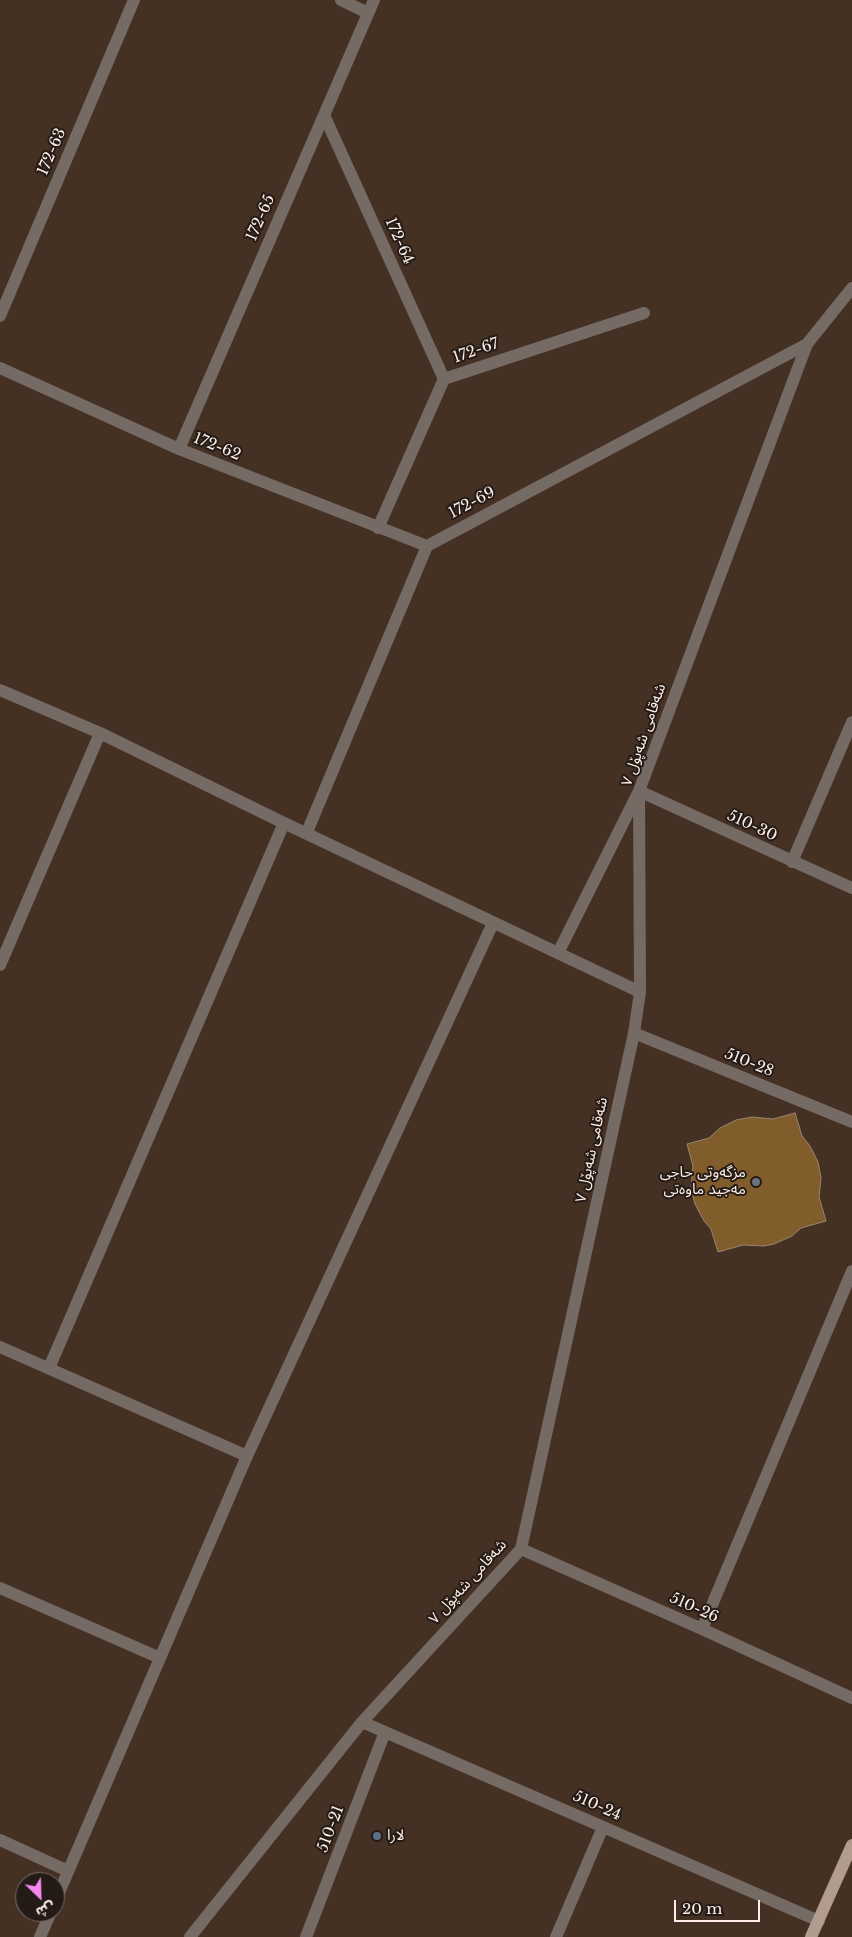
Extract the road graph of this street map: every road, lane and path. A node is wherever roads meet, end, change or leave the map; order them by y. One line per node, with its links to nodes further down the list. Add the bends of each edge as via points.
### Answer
1 (134, 0): 8 (street, 172-63)
2 (341, 0): 4 (street)
3 (374, 0): 4 (street, 172-65)
4 (368, 13): 5 (street, 172-65)
5 (324, 115): 11 (street, 172-64); 12 (street, 172-65)
6 (852, 288): 9 (street, شەقامی شەپۆل ٧)
7 (644, 313): 11 (street, 172-67)
8 (0, 316)
9 (807, 344): 14 (street, 172-69); 18 (street, شەقامی شەپۆل ٧)
10 (0, 368): 12 (street, 172-62)
11 (444, 380): 13 (street, 172-67)
12 (179, 449): 13 (street, 172-62)
13 (378, 528): 14 (street, 172-62)
14 (427, 546): 20 (street)
15 (0, 690): 17 (street)
16 (852, 722): 21 (street)
17 (100, 733): 19 (street); 24 (street)
18 (639, 791): 21 (street, 510-30); 25 (street); 27 (street, شەقامی شەپۆل ٧)
19 (284, 823): 20 (street); 32 (street)
20 (307, 832): 23 (street)
21 (792, 862): 22 (street, 510-30)
22 (852, 888)
23 (492, 923): 25 (street); 33 (street)
24 (4, 946): 26 (street)
25 (558, 953): 27 (street)
26 (0, 965)
27 (640, 992): 28 (street, شەقامی شەپۆل ٧)
28 (634, 1034): 29 (street, 510-28); 34 (street, شەقامی شەپۆل ٧)
29 (852, 1122)
30 (852, 1271): 36 (street)
31 (0, 1347): 32 (street)
32 (49, 1368): 33 (street)
33 (247, 1456): 37 (street)
34 (521, 1549): 36 (street, 510-26); 39 (street, شەقامی شەپۆل ٧)
35 (0, 1588): 37 (street)
36 (702, 1629): 38 (street, 510-26)
37 (160, 1658): 44 (street)
38 (852, 1698)
39 (362, 1722): 40 (street, 510-24); 49 (street, شەقامی شەپۆل ٧)
40 (386, 1732): 41 (street, 510-24); 50 (street, 510-21)
41 (603, 1827): 46 (street, 510-24); 51 (street)
42 (0, 1840): 44 (street)
43 (852, 1845): 46 (main road)
44 (68, 1871): 45 (street)
45 (65, 1878)
46 (818, 1920): 52 (main road)
47 (47, 1922): 48 (street)
48 (40, 1937)
49 (190, 1937)
50 (306, 1937)
51 (556, 1937)
52 (811, 1937)

